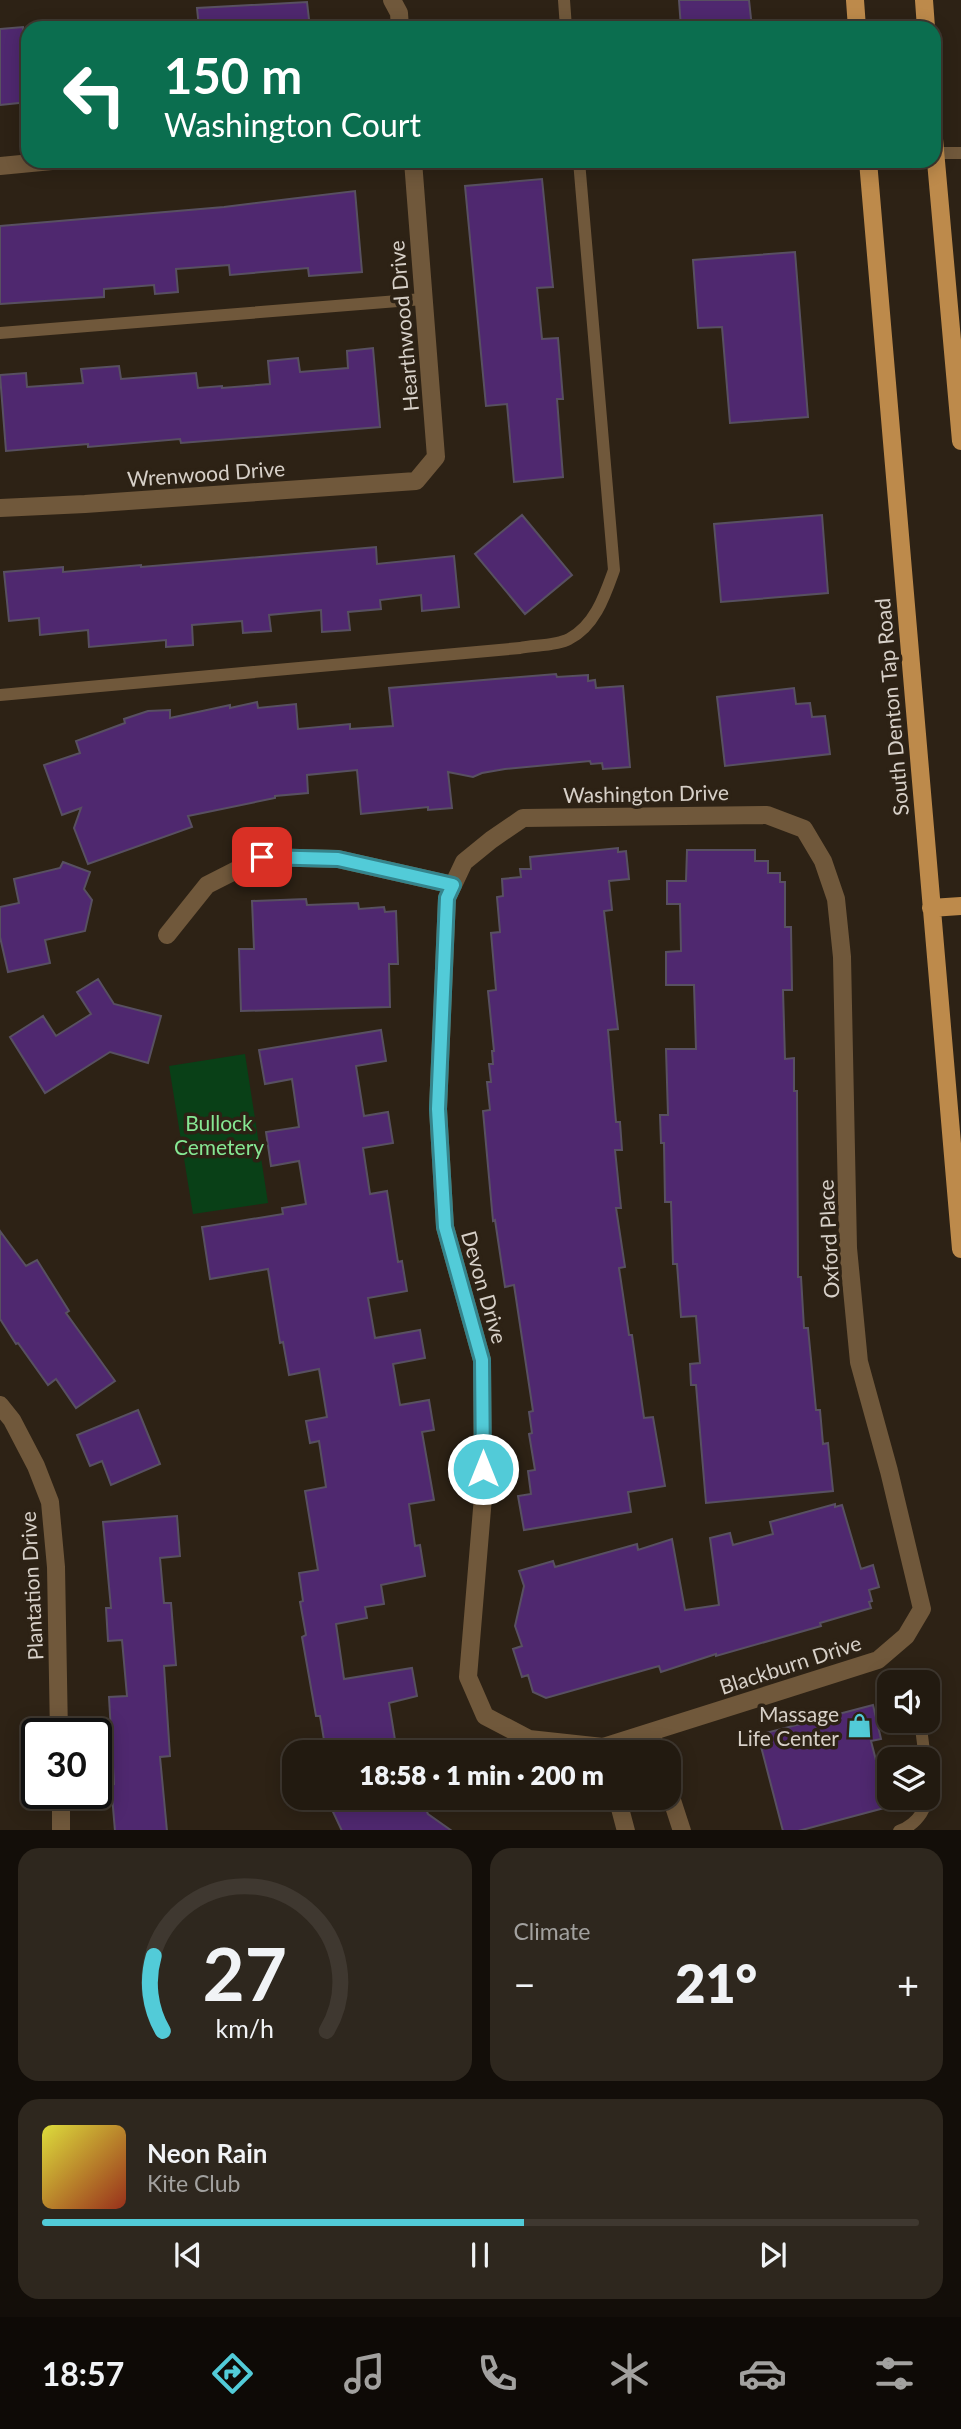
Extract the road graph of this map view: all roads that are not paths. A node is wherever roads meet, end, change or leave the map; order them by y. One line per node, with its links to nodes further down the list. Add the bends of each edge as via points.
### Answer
1 (392, 0): 5 (street)
2 (564, 0): 6 (lane)
3 (855, 0): 7 (main road)
4 (924, 0): 8 (main road)
5 (400, 21)
6 (566, 21)
7 (856, 21)
8 (926, 21)
9 (941, 150): 10 (lane)
10 (961, 153)
11 (21, 164): 12 (street)
12 (0, 166)
13 (414, 168): 17 (street, Hearthwood Drive)
14 (580, 168): 23 (lane, via 614,570 590,622 569,639 520,648)
15 (869, 168): 28 (main road, South Denton Tap Road)
16 (937, 168): 19 (main road)
17 (424, 299): 18 (lane); 21 (street, Hearthwood Drive, via 436,457)
18 (0, 333)
19 (959, 404): 20 (main road)
20 (961, 441)
21 (416, 481): 22 (street, Wrenwood Drive)
22 (0, 508)
23 (0, 695)
24 (823, 861): 25 (street, Washington Drive, via 804,829 754,815 523,818); 32 (street, Oxford Place, via 836,899 842,957 848,1248 859,1362)
25 (464, 862): 26 (street, Devon Drive)
26 (453, 885): 29 (street, via 338,859 262,857 207,885); 35 (street, Devon Drive, via 447,898 438,1109 445,1227 482,1360 483,1497 468,1677 485,1716)
27 (961, 906): 28 (main road)
28 (931, 908): 30 (main road, South Denton Tap Road)
29 (167, 935)
30 (961, 1250)
31 (0, 1405): 33 (street, Plantation Drive, via 36,1466 50,1502)
32 (922, 1609): 34 (street, Blackburn Drive, via 906,1636 878,1660)
33 (60, 1718)
34 (651, 1732): 37 (street, Blackburn Drive); 38 (street)
35 (529, 1739): 36 (street, Blackburn Drive)
36 (536, 1740)
37 (630, 1740)
38 (653, 1740)
39 (61, 1809): 43 (street)
40 (621, 1810): 44 (street)
41 (675, 1810): 45 (street)
42 (923, 1810): 46 (lane, via 910,1827)
43 (61, 1830)
44 (626, 1830)
45 (682, 1830)
46 (899, 1830)

